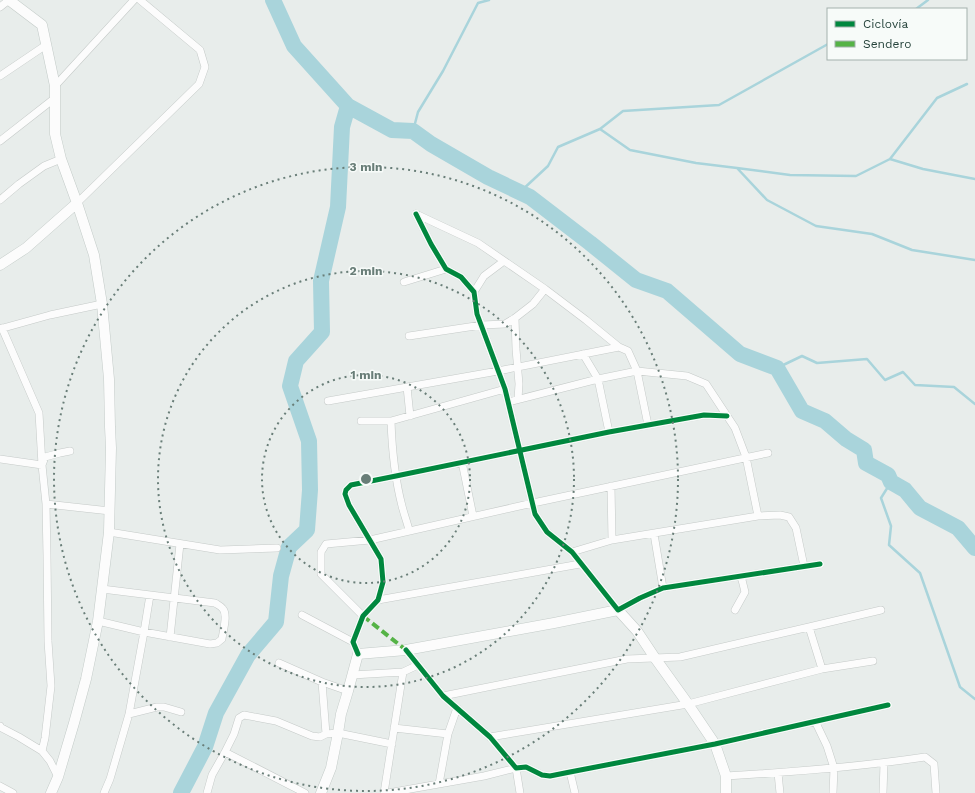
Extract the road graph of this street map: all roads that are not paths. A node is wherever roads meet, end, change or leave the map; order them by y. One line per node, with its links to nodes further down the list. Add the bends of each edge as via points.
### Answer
1 (9, 0): 4 (street); 5 (main road, via 42,25)
2 (134, 0): 7 (street)
3 (140, 0): 12 (street, via 200,50 205,67 199,84)
4 (0, 7)
5 (46, 45): 6 (street); 7 (main road)
6 (0, 76)
7 (55, 86): 8 (main road)
8 (55, 98): 9 (street); 10 (main road, via 56,134)
9 (0, 140)
10 (61, 159): 11 (street, via 44,166); 12 (main road)
11 (0, 200)
12 (77, 203): 14 (main road, via 26,248); 19 (main road, via 94,255)
13 (504, 261): 15 (street, via 478,243 416,214); 17 (street); 18 (street, via 484,276)
14 (0, 264)
15 (446, 269): 16 (street); 18 (street, via 461,277)
16 (404, 282)
17 (545, 289): 20 (street, via 534,304); 24 (street)
18 (474, 292): 21 (street, via 477,314)
19 (102, 304): 22 (street, via 50,314); 52 (main road, via 109,379)
20 (515, 318): 21 (street, via 504,324); 26 (street)
21 (482, 325): 23 (street); 27 (street)
22 (1, 329): 47 (street, via 39,413)
23 (409, 336)
24 (619, 347): 25 (street); 28 (street, via 628,351)
25 (583, 354): 26 (street); 29 (street)
26 (518, 367): 27 (street); 32 (street)
27 (498, 371): 30 (street); 31 (street)
28 (636, 371): 29 (street); 36 (street, via 687,376 706,384); 39 (street)
29 (598, 379): 32 (street); 40 (street)
30 (408, 387): 33 (street); 35 (street)
31 (505, 389): 34 (street); 35 (street)
32 (518, 399): 34 (street)
33 (328, 401)
34 (508, 402): 41 (street)
35 (410, 416): 38 (street)
36 (727, 416): 39 (street, via 704,415); 44 (street, via 735,428)
37 (361, 421): 38 (street)
38 (391, 422): 48 (street)
39 (648, 425): 40 (street)
40 (609, 432): 41 (street)
41 (520, 450): 46 (street); 50 (street)
42 (70, 452): 47 (street, via 45,457)
43 (768, 453): 44 (street)
44 (746, 458): 49 (street); 54 (street)
45 (0, 459): 47 (street)
46 (462, 462): 48 (street); 53 (street)
47 (42, 465): 51 (street)
48 (396, 476): 55 (street); 58 (street, via 351,485 346,490 349,505)
49 (611, 486): 50 (street); 59 (street)
50 (532, 502): 53 (street); 62 (street, via 535,514 547,532)
51 (46, 504): 52 (street); 108 (street, via 51,686)
52 (110, 511): 56 (main road)
53 (473, 516): 55 (street)
54 (758, 516): 57 (street); 65 (street, via 789,517 796,528)
55 (409, 530): 58 (street)
56 (109, 532): 60 (street); 68 (main road)
57 (654, 534): 59 (street); 67 (street)
58 (370, 540): 71 (street, via 382,559 383,582); 76 (street, via 326,544 321,552 321,574)
59 (612, 540): 62 (street)
60 (180, 544): 61 (street, via 220,550); 70 (street)
61 (277, 548)
62 (572, 552): 63 (street)
63 (580, 564): 71 (street); 72 (street)
64 (820, 564): 65 (street)
65 (804, 566): 66 (street)
66 (741, 576): 67 (street); 73 (street, via 745,592)
67 (663, 588): 72 (street)
68 (102, 589): 69 (street); 77 (main road)
69 (150, 595): 70 (street); 79 (street)
70 (174, 598): 80 (street); 80 (street, via 215,603 221,606 225,616 222,639 217,643)
71 (378, 600): 76 (street)
72 (618, 610): 82 (main road); 84 (main road, via 636,630)
73 (734, 610)
74 (881, 610): 78 (street)
75 (302, 615): 81 (street)
76 (363, 616): 81 (street)
77 (98, 621): 79 (street); 116 (main road, via 86,679)
78 (809, 628): 84 (street, via 680,657); 88 (street)
79 (144, 632): 80 (street); 98 (street)
80 (170, 637)
81 (353, 642): 83 (street)
82 (406, 650): 83 (main road); 87 (street)
83 (358, 654): 90 (main road)
84 (654, 658): 93 (street, via 627,659); 94 (main road)
85 (873, 661): 88 (street)
86 (279, 663): 91 (street)
87 (418, 665): 89 (street); 93 (street)
88 (822, 669): 94 (street)
89 (403, 672): 90 (street); 101 (street)
90 (352, 675): 92 (main road)
91 (322, 682): 92 (street); 103 (street)
92 (348, 690): 102 (main road)
93 (443, 696): 96 (street)
94 (688, 704): 105 (street); 107 (main road)
95 (888, 705): 99 (street)
96 (456, 708): 104 (street); 105 (street)
97 (182, 712): 98 (street, via 157,707)
98 (130, 714): 121 (street)
99 (815, 721): 107 (street); 112 (street)
100 (0, 727): 108 (street)
101 (394, 728): 104 (street); 106 (street)
102 (338, 733): 103 (street); 106 (street); 124 (main road, via 332,768)
103 (326, 734): 109 (street, via 320,737 312,736 276,721 244,715 239,718)
104 (448, 734): 117 (street)
105 (490, 737): 111 (street)
106 (392, 744): 125 (street)
107 (715, 744): 113 (street); 115 (main road)
108 (42, 751): 116 (street)
109 (225, 752): 122 (street, via 212,775); 123 (street)
110 (884, 763): 112 (street); 132 (street); 133 (street, via 925,757 934,764)
111 (516, 768): 113 (street, via 526,767 550,776); 117 (street); 127 (street)
112 (834, 768): 114 (street); 131 (street)
113 (570, 772): 128 (street)
114 (778, 773): 115 (street); 130 (street)
115 (726, 776): 129 (main road)
116 (58, 777): 120 (main road)
117 (439, 784): 126 (street)
118 (0, 786): 119 (street)
119 (13, 793)
120 (51, 793)
121 (104, 793)
122 (206, 793)
123 (305, 793)
124 (321, 793)
125 (384, 793)
126 (388, 793)
127 (520, 793)
128 (575, 793)
129 (726, 793)
130 (780, 793)
131 (833, 793)
132 (883, 793)
133 (936, 793)

